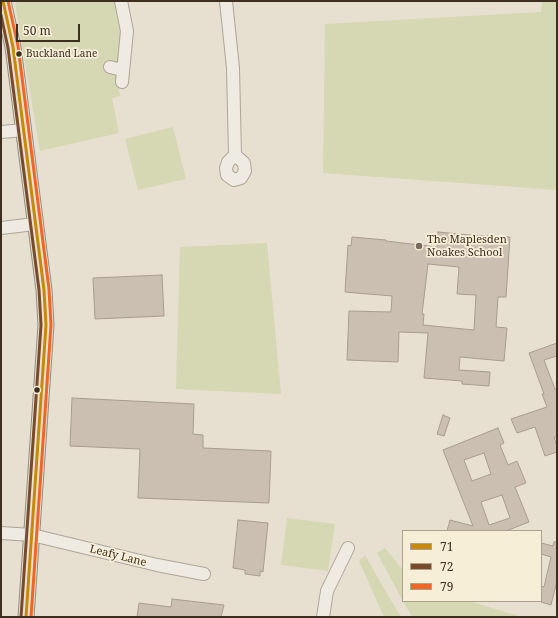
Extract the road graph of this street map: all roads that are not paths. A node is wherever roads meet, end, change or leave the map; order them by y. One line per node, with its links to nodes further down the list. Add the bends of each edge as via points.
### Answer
1 (3, 1): 5 (main road, via 13,47)
2 (121, 1): 4 (street, via 127,31 122,76)
3 (226, 1): 7 (street, via 233,68)
4 (110, 67)
5 (24, 130): 6 (street); 8 (main road)
6 (1, 132)
7 (235, 155)
8 (35, 224): 9 (street); 11 (main road, via 46,325)
9 (1, 228)
10 (1, 533): 11 (street, Leafy Lane)
11 (32, 535): 13 (street, Leafy Lane); 14 (main road)
12 (348, 548): 15 (street, via 327,591)
13 (204, 574)
14 (26, 617)
15 (323, 617)

